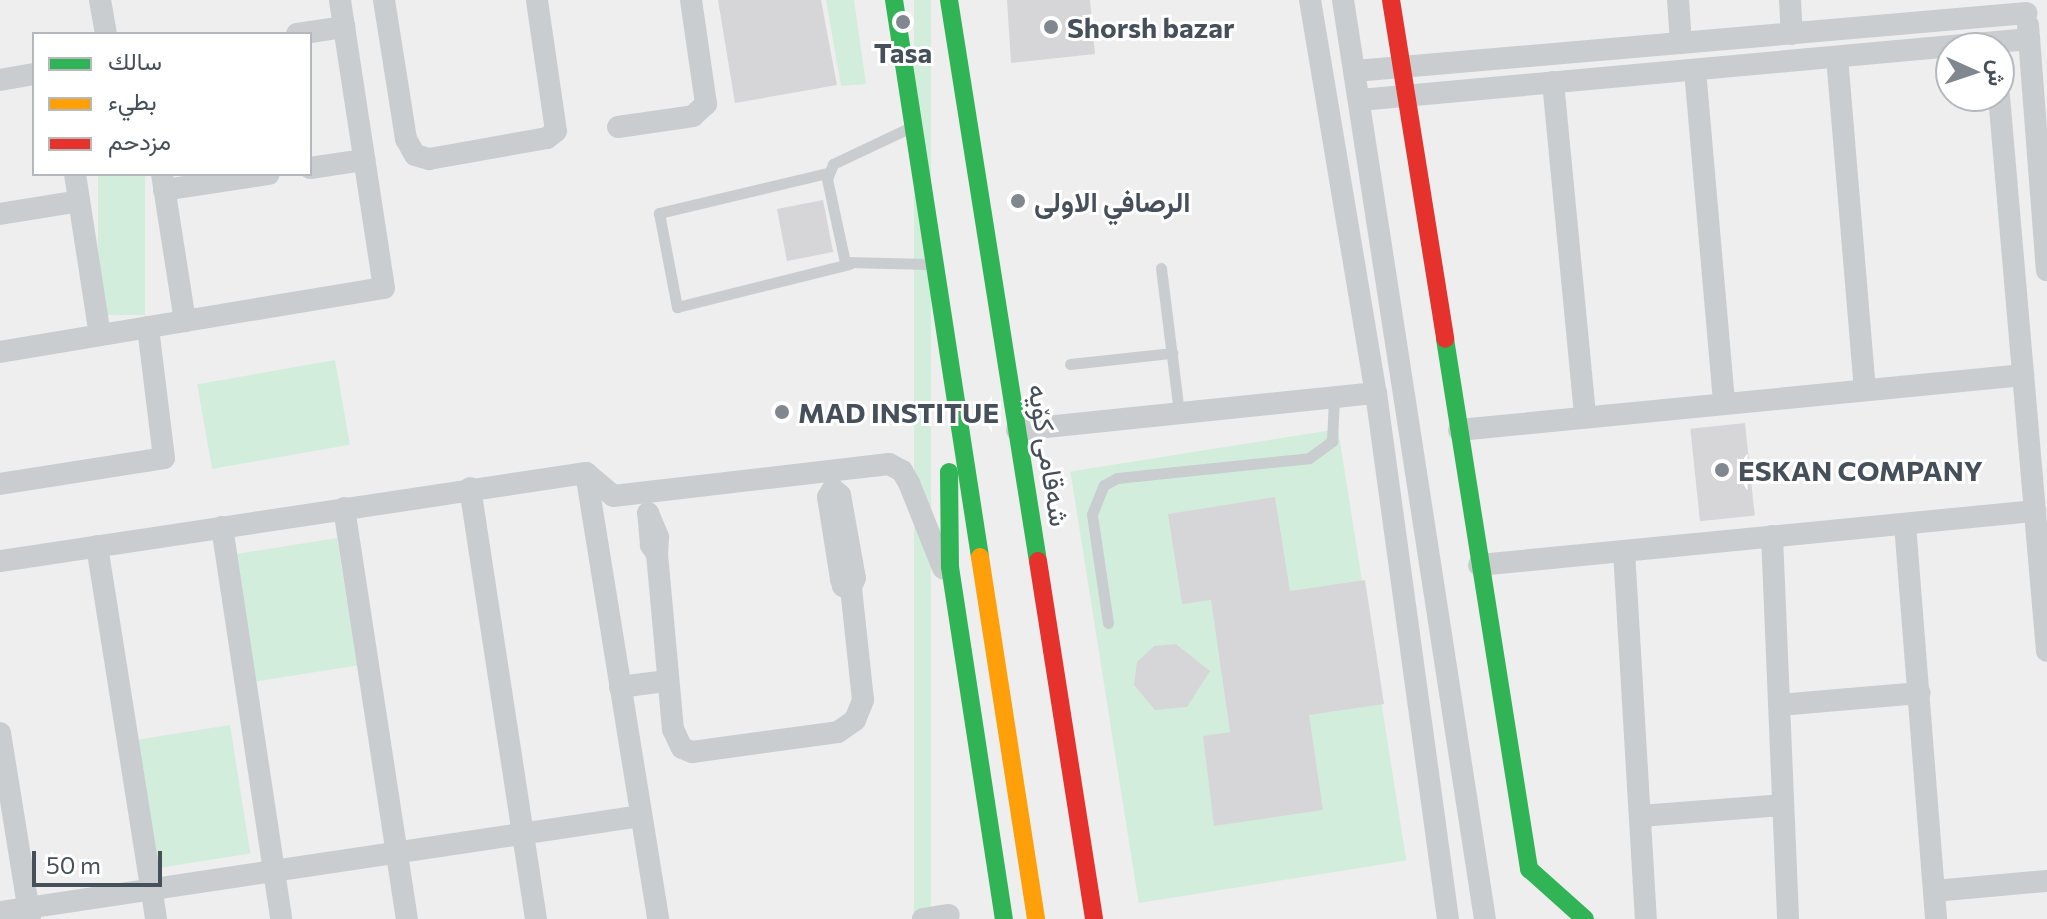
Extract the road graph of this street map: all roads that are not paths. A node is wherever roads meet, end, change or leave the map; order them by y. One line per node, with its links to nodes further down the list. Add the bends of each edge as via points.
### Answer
1 (100, 0): 16 (street)
2 (340, 0): 15 (street)
3 (384, 0): 4 (street, via 406,139 415,155 429,159 547,138 556,131)
4 (537, 0)
5 (691, 0): 35 (street, via 706,104 693,116)
6 (894, 0): 34 (main road)
7 (949, 0): 63 (main road, شەقامی کۆیە)
8 (1310, 0): 58 (street)
9 (1343, 0): 27 (street)
10 (1391, 0): 25 (main road)
11 (1678, 0): 22 (street)
12 (1790, 0): 19 (street)
13 (2027, 7): 14 (street); 20 (street)
14 (1991, 8): 18 (street); 19 (street)
15 (344, 27): 17 (street); 37 (street)
16 (106, 32)
17 (310, 32)
18 (1993, 32)
19 (1792, 34): 22 (street)
20 (2029, 39): 21 (street); 36 (street)
21 (2015, 41)
22 (1681, 43): 25 (street)
23 (1935, 50): 24 (street)
24 (1837, 57): 26 (street); 57 (street)
25 (1402, 67): 27 (street); 31 (main road)
26 (1695, 70): 30 (street); 60 (street)
27 (1355, 71): 32 (street)
28 (32, 74): 29 (street)
29 (0, 80)
30 (1553, 82): 31 (street); 62 (street)
31 (1406, 96): 32 (street); 64 (main road)
32 (1360, 100): 113 (street)
33 (2000, 112): 56 (street)
34 (913, 126): 39 (lane, via 833,164); 46 (main road)
35 (618, 127)
36 (2042, 149): 48 (street)
37 (364, 160): 38 (street); 49 (street, via 384,288)
38 (312, 168)
39 (827, 173): 45 (lane, via 839,251); 45 (lane, via 659,213 677,307)
40 (75, 176): 43 (street)
41 (242, 176): 42 (street)
42 (163, 182): 49 (street)
43 (79, 201): 44 (street); 51 (street)
44 (0, 214)
45 (850, 264): 46 (lane)
46 (935, 264): 52 (main road)
47 (1161, 268): 54 (lane)
48 (2047, 270)
49 (185, 321): 50 (street)
50 (148, 327): 51 (street); 66 (street, via 164,458)
51 (100, 335): 53 (street)
52 (947, 341): 79 (main road); 110 (main road)
53 (0, 352)
54 (1172, 353): 55 (lane); 61 (lane)
55 (1070, 364)
56 (2023, 375): 57 (street); 69 (street)
57 (1865, 388): 60 (street)
58 (1376, 393): 59 (street); 112 (street)
59 (1334, 398): 61 (street); 80 (lane, via 1332,441 1309,458 1117,478 1104,485 1092,514)
60 (1724, 402): 62 (street)
61 (1179, 413): 63 (street)
62 (1585, 417): 64 (street)
63 (1017, 430): 87 (main road, شەقامی کۆیە)
64 (1459, 430): 77 (main road)
65 (586, 473): 67 (street); 79 (street, via 613,496 889,464 909,483); 83 (street)
66 (0, 484)
67 (470, 488): 68 (street); 92 (street)
68 (344, 508): 71 (street); 93 (street)
69 (2035, 511): 70 (street); 81 (street)
70 (1905, 524): 72 (street); 84 (street)
71 (222, 527): 73 (street); 94 (street)
72 (1772, 536): 74 (street); 85 (street)
73 (97, 546): 76 (street); 96 (street)
74 (1624, 551): 77 (street); 91 (street)
75 (657, 554): 82 (street)
76 (0, 561)
77 (1479, 565): 114 (main road, via 1529,869)
78 (851, 587): 82 (street, via 863,700 847,727 692,752 675,740)
79 (953, 591): 89 (main road)
80 (1108, 623)
81 (2047, 651)
82 (665, 681): 83 (street)
83 (620, 687): 90 (street)
84 (1919, 693): 85 (street); 97 (street)
85 (1779, 705): 88 (street)
86 (0, 733): 101 (street)
87 (1074, 780): 98 (main road); 111 (main road, شەقامی کۆیە)
88 (1783, 805): 91 (street); 116 (street)
89 (986, 813): 99 (main road); 109 (main road)
90 (640, 816): 92 (street); 107 (street)
91 (1640, 816): 115 (street)
92 (522, 834): 93 (street); 106 (street)
93 (397, 852): 94 (street); 105 (street)
94 (274, 871): 96 (street); 104 (street)
95 (2047, 881): 97 (street)
96 (151, 889): 101 (street); 103 (street)
97 (1934, 891): 117 (street)
98 (1112, 905)
99 (982, 909)
100 (0, 912): 101 (street)
101 (29, 913)
102 (949, 915): 108 (street)
103 (156, 919)
104 (281, 919)
105 (407, 919)
106 (536, 919)
107 (658, 919)
108 (923, 919)
109 (1004, 919)
110 (1036, 919)
111 (1094, 919)
112 (1448, 919)
113 (1485, 919)
114 (1585, 919)
115 (1646, 919)
116 (1788, 919)
117 (1936, 919)

